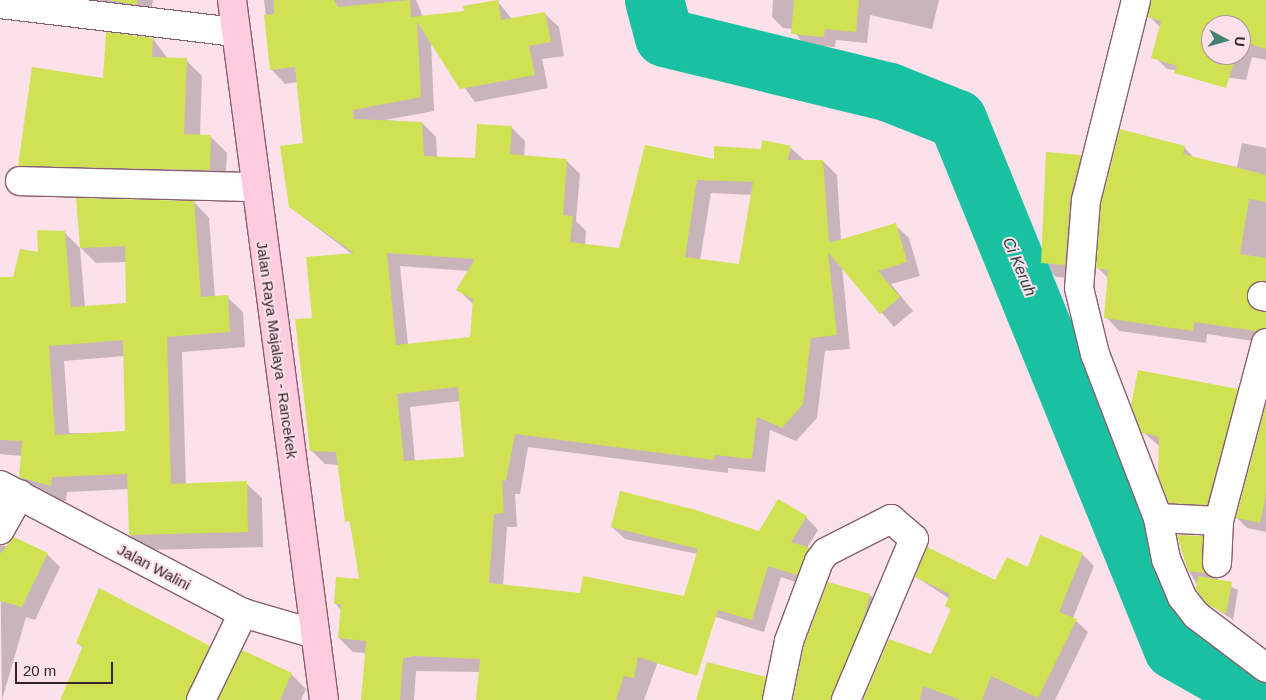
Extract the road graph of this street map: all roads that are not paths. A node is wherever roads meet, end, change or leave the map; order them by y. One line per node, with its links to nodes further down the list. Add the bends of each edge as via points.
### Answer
1 (232, 0): 4 (main road, Jalan Raya Majalaya - Rancekek)
2 (1136, 0): 9 (street, via 1086,200 1080,288 1095,354)
3 (0, 4): 4 (street)
4 (235, 32): 6 (main road, Jalan Raya Majalaya - Rancekek)
5 (20, 181): 6 (street)
6 (254, 187): 14 (main road, Jalan Raya Majalaya - Rancekek, via 285,385)
7 (1266, 343): 10 (street)
8 (10, 490): 11 (street); 13 (street, Jalan Walini)
9 (1158, 518): 10 (street); 15 (street, via 1166,560 1182,597 1196,616)
10 (1220, 520): 12 (street)
11 (0, 530)
12 (1217, 563)
13 (243, 613): 14 (street, Jalan Walini); 16 (street)
14 (314, 634): 17 (main road, Jalan Raya Majalaya - Rancekek)
15 (1266, 668)
16 (201, 700)
17 (324, 700)
18 (776, 700): 19 (street, via 789,641 819,561 826,552 891,519 914,538)
19 (846, 700)

